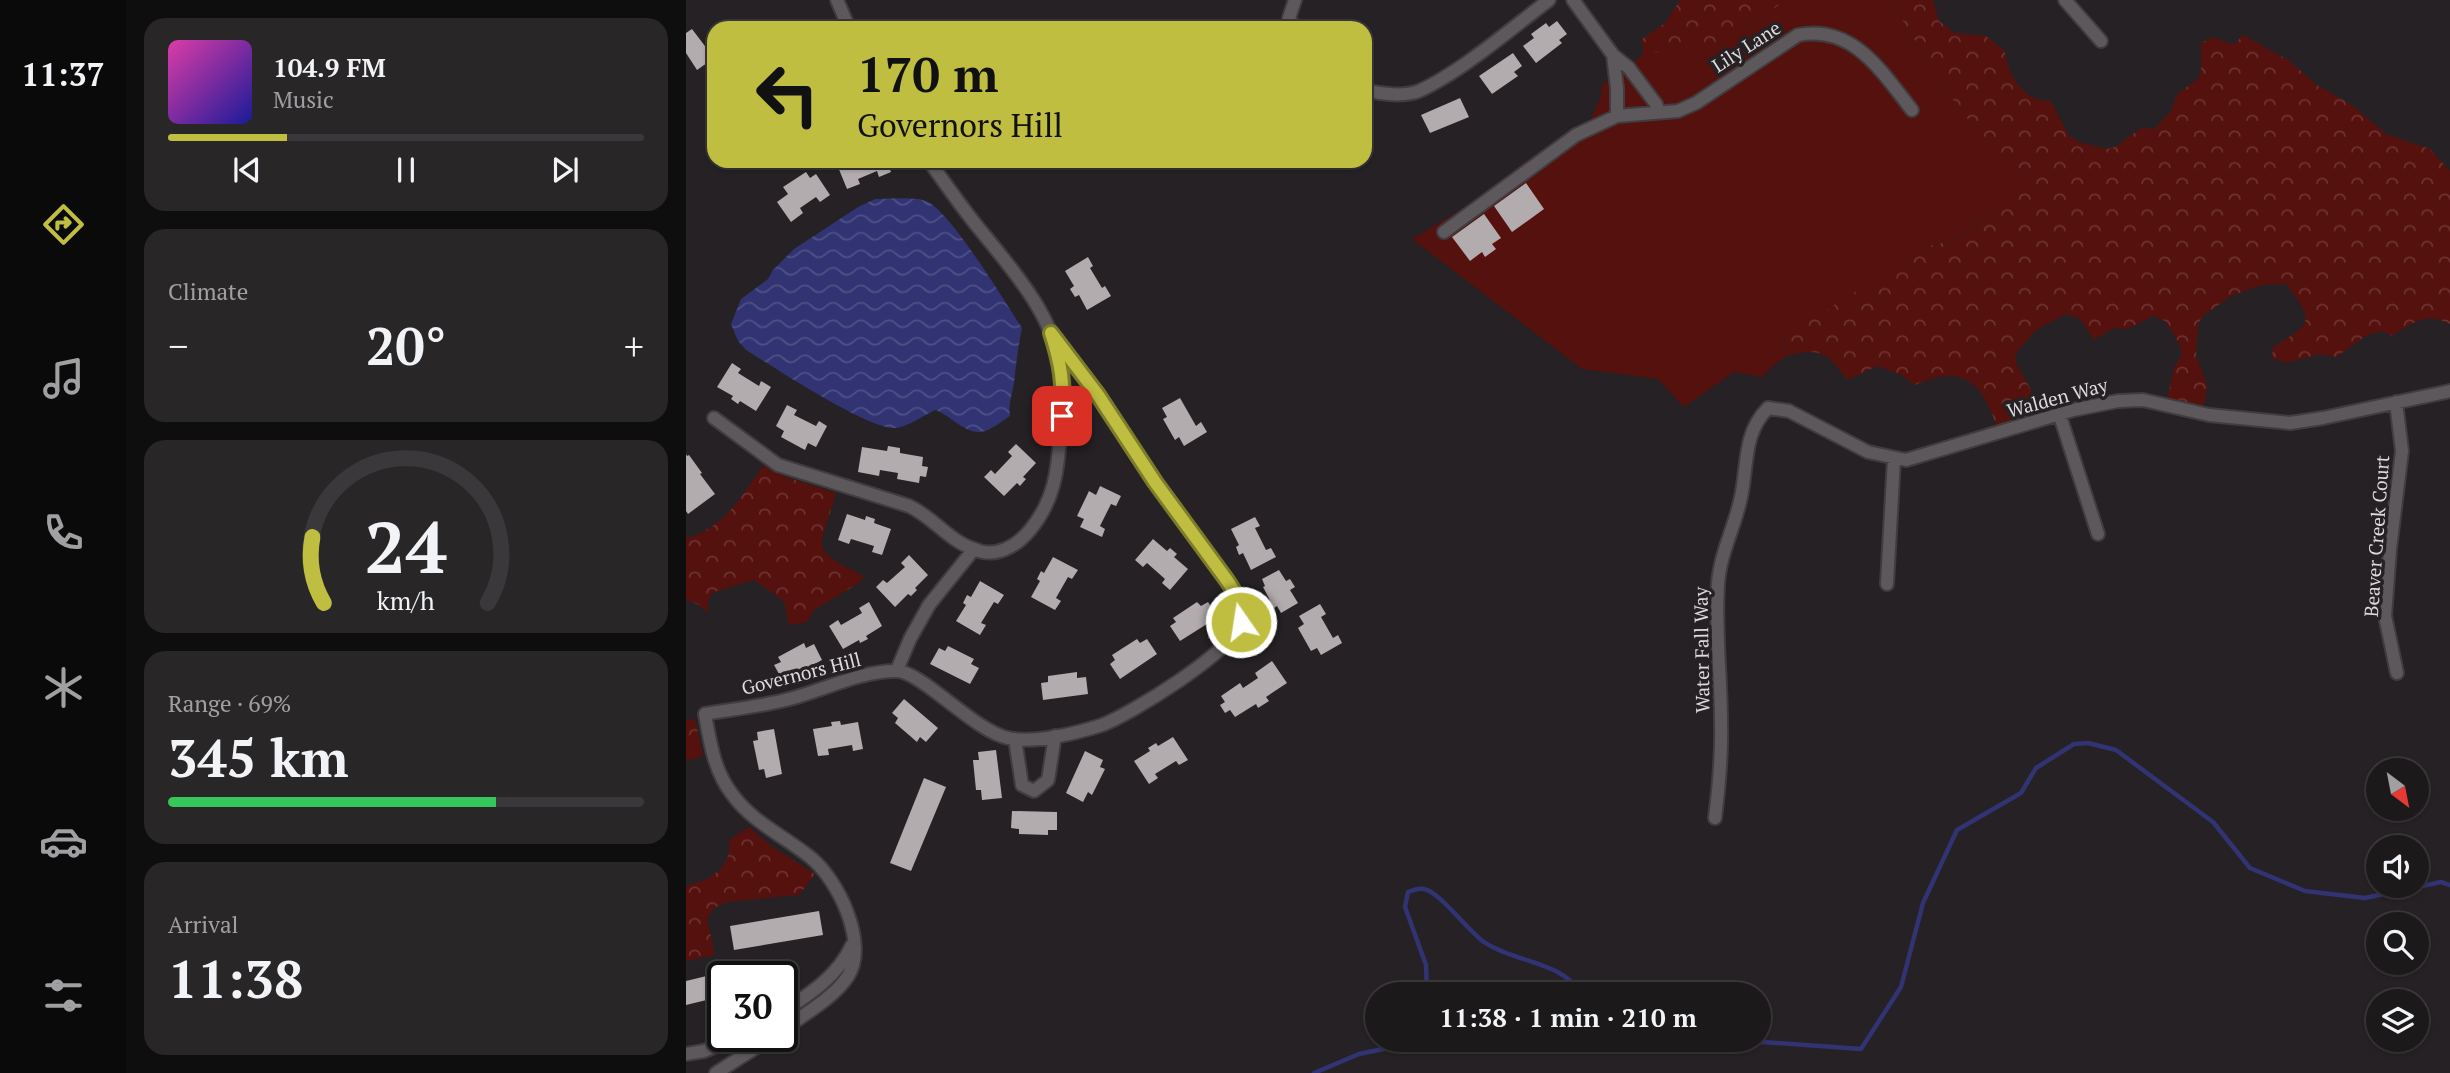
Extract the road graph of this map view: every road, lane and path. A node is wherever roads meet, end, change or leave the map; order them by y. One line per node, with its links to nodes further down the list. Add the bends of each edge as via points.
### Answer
1 (837, 0): 6 (street)
2 (1295, 0): 7 (street)
3 (1549, 0): 10 (street, via 1416,92)
4 (1573, 0): 9 (street)
5 (2065, 0): 8 (street)
6 (846, 21)
7 (1291, 21)
8 (2101, 41)
9 (1613, 55): 12 (street, via 1629,68); 13 (street)
10 (1372, 91)
11 (1912, 110): 12 (street, Lily Lane, via 1859,49 1839,37 1815,32 1784,43 1696,103 1678,111)
12 (1659, 112): 13 (street, Lily Lane)
13 (1617, 116): 15 (street, Lily Lane, via 1576,135)
14 (934, 168): 16 (street, via 1024,285)
15 (1444, 232)
16 (1051, 333): 24 (street, via 1064,384 1051,498 1016,543 1000,552); 28 (street, via 1235,592 1242,617 1234,636 1198,668 1118,718)
17 (2450, 391): 18 (street, Walden Way)
18 (2396, 402): 20 (street, Walden Way, via 2300,423 2209,415 2143,400 2118,401); 27 (street, Beaver Creek Court, via 2402,451 2385,616)
19 (1768, 408): 22 (street, Walden Way, via 1789,411 1868,452); 30 (street, Water Fall Way, via 1750,432 1741,498 1718,583 1721,722)
20 (2060, 416): 22 (street, Walden Way, via 1917,458); 23 (street)
21 (715, 418): 24 (street, via 778,465 923,512)
22 (1894, 459): 25 (street)
23 (2098, 534)
24 (974, 549): 26 (street, via 929,605)
25 (1887, 584)
26 (897, 670): 29 (street, via 910,674 986,728); 31 (street, Governors Hill, via 790,699 705,714 714,760 725,785 751,816 825,872 844,901)
27 (2397, 673)
28 (1055, 736): 29 (street); 29 (street, via 1048,780 1034,791 1022,785)
29 (1015, 739)
30 (1715, 818)
31 (853, 941): 32 (street, via 827,980); 33 (street, Governors Hill, via 854,966 846,980)
32 (798, 1001)
33 (798, 1018)
34 (707, 1050): 36 (street)
35 (749, 1052): 37 (street)
36 (686, 1054)
37 (716, 1073)

